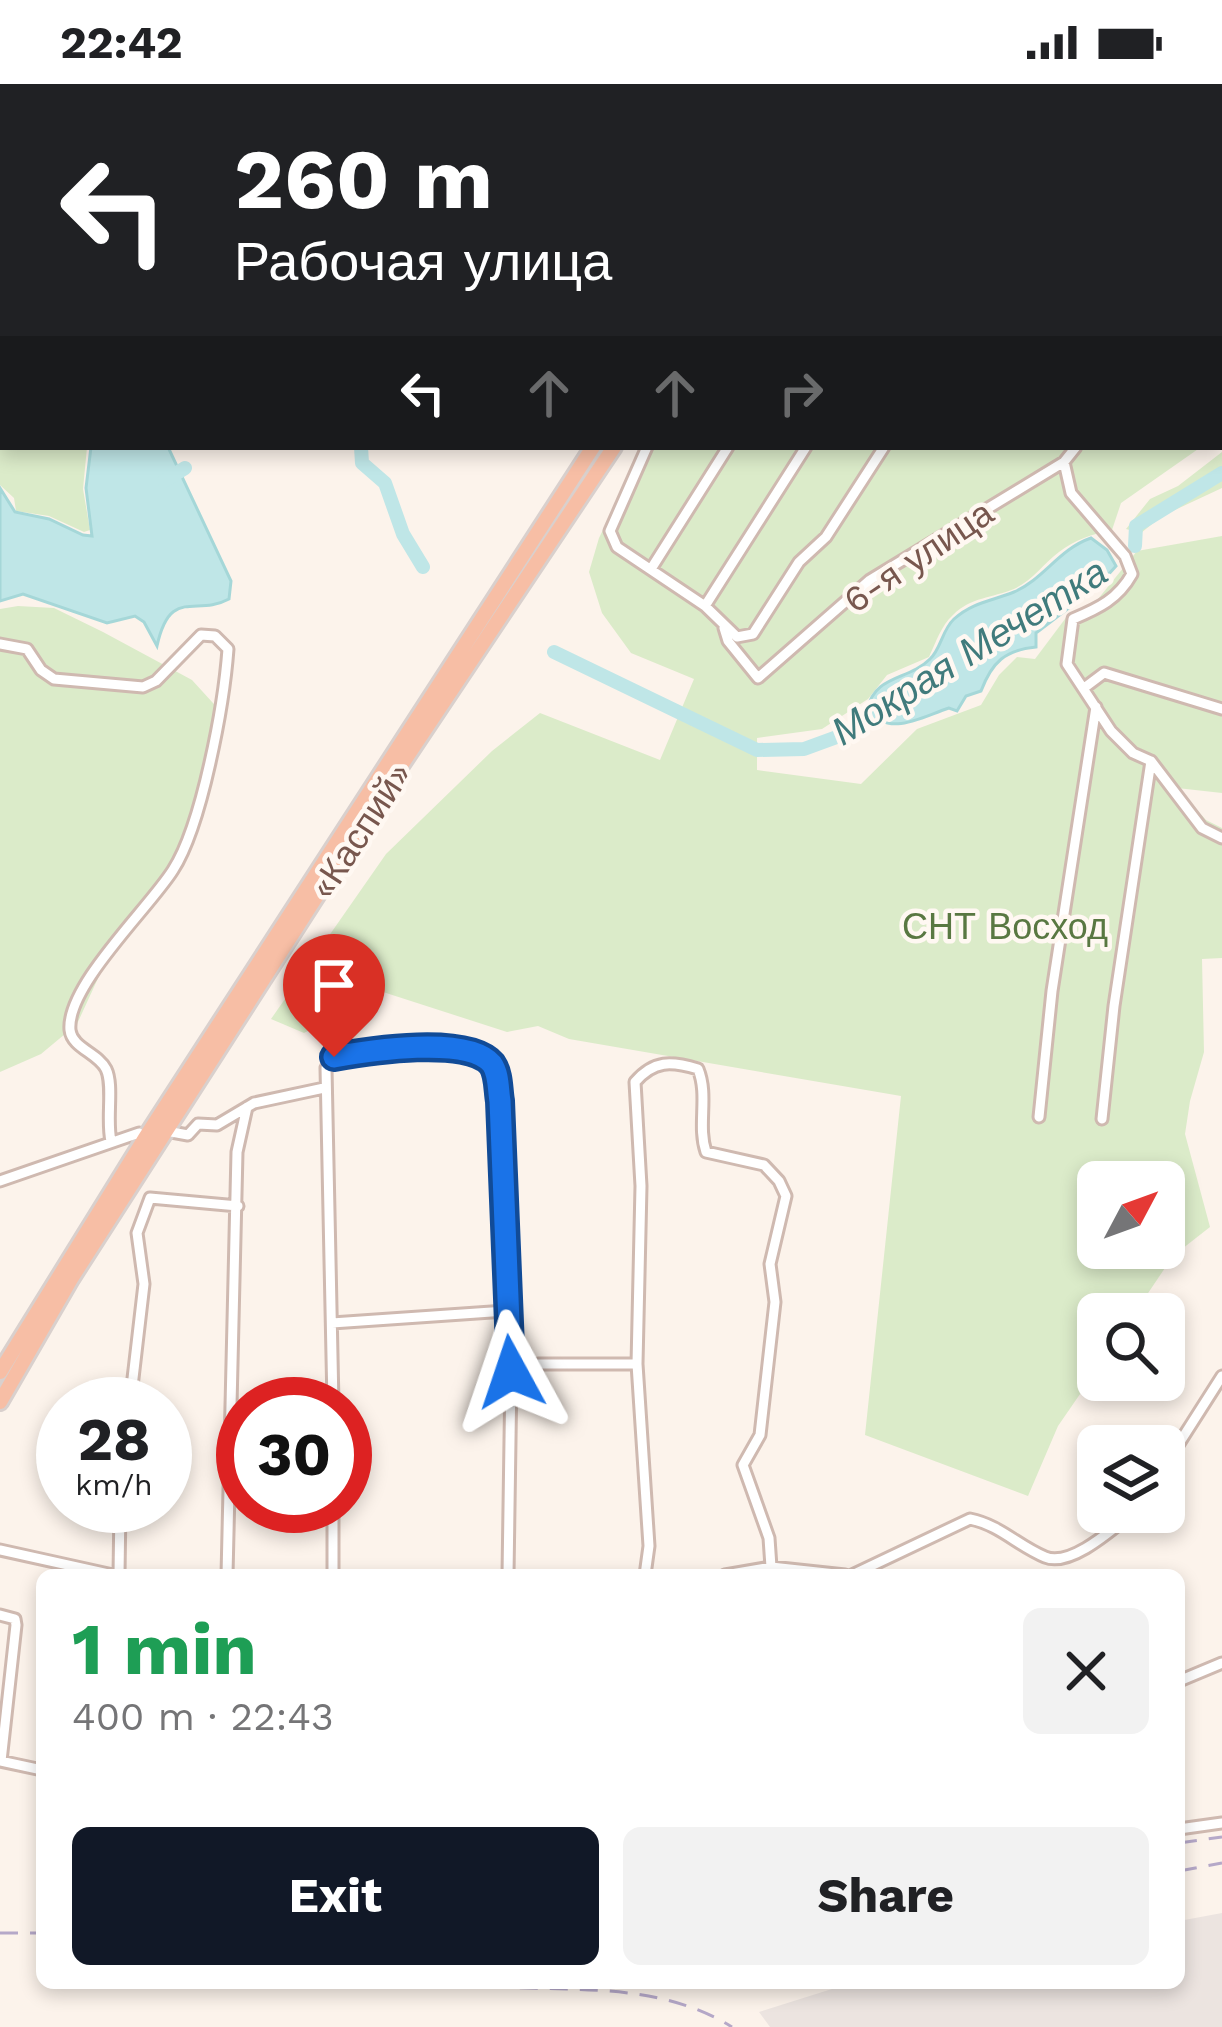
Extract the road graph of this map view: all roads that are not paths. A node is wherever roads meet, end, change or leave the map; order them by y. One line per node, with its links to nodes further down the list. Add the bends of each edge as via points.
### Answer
1 (591, 450): 22 (highway, «Каспий»)
2 (612, 450): 22 (highway, «Каспий»)
3 (646, 450): 9 (street, via 610,531 617,547)
4 (726, 450): 9 (street)
5 (804, 450): 10 (street)
6 (882, 450): 11 (street, via 753,634 737,637)
7 (1074, 450): 8 (street, 6-я улица)
8 (1064, 462): 11 (street, 6-я улица, via 870,580 758,678); 13 (street, via 1071,493 1132,574 1100,608 1073,619 1067,664)
9 (651, 569): 10 (street)
10 (705, 606): 11 (street)
11 (723, 626)
12 (0, 644): 23 (street, via 27,649 53,679 143,687 201,635 228,649 202,795 174,868 74,1012 74,1041 109,1075)
13 (1084, 688): 14 (street); 15 (street, via 1104,673)
14 (1096, 707): 16 (street, via 1133,753); 20 (street)
15 (1222, 709)
16 (1151, 761): 17 (street, via 1202,828); 21 (street)
17 (1222, 838)
18 (324, 1088): 19 (street); 26 (street, via 334,1057 404,1045 472,1051 490,1062 500,1101); 27 (street)
19 (247, 1107): 22 (street, via 188,1135); 25 (street)
20 (1039, 1118)
21 (1102, 1119)
22 (151, 1132): 23 (street); 29 (highway, «Каспий»); 34 (highway, «Каспий»)
23 (111, 1141): 24 (street)
24 (0, 1180)
25 (238, 1206): 32 (street, via 151,1198 137,1233 144,1284); 43 (street)
26 (506, 1311): 27 (street); 30 (street)
27 (332, 1323): 33 (street)
28 (637, 1364): 30 (street, via 538,1364); 40 (street, via 635,1082 657,1064 675,1062 698,1069 703,1082 706,1152 764,1165 786,1196 770,1264 776,1302 760,1435 743,1466); 46 (street)
29 (0, 1372)
30 (511, 1372): 45 (street)
31 (1222, 1376): 35 (street)
32 (133, 1377)
33 (333, 1377)
34 (0, 1402)
35 (1185, 1434)
36 (118, 1533): 42 (street)
37 (333, 1533): 44 (street)
38 (1107, 1533): 49 (street, via 1063,1559 1047,1559 988,1522 970,1520)
39 (0, 1550): 41 (street)
40 (771, 1567): 47 (street); 48 (street)
41 (88, 1569)
42 (116, 1569)
43 (226, 1569)
44 (333, 1569)
45 (508, 1569)
46 (646, 1569)
47 (760, 1569)
48 (790, 1569)
49 (862, 1569)
50 (0, 1615): 53 (street, via 16,1625)
51 (1222, 1663): 52 (street)
52 (1185, 1678)
53 (0, 1761): 54 (street)
54 (36, 1769)
55 (1222, 1823): 56 (street)
56 (1185, 1827)

